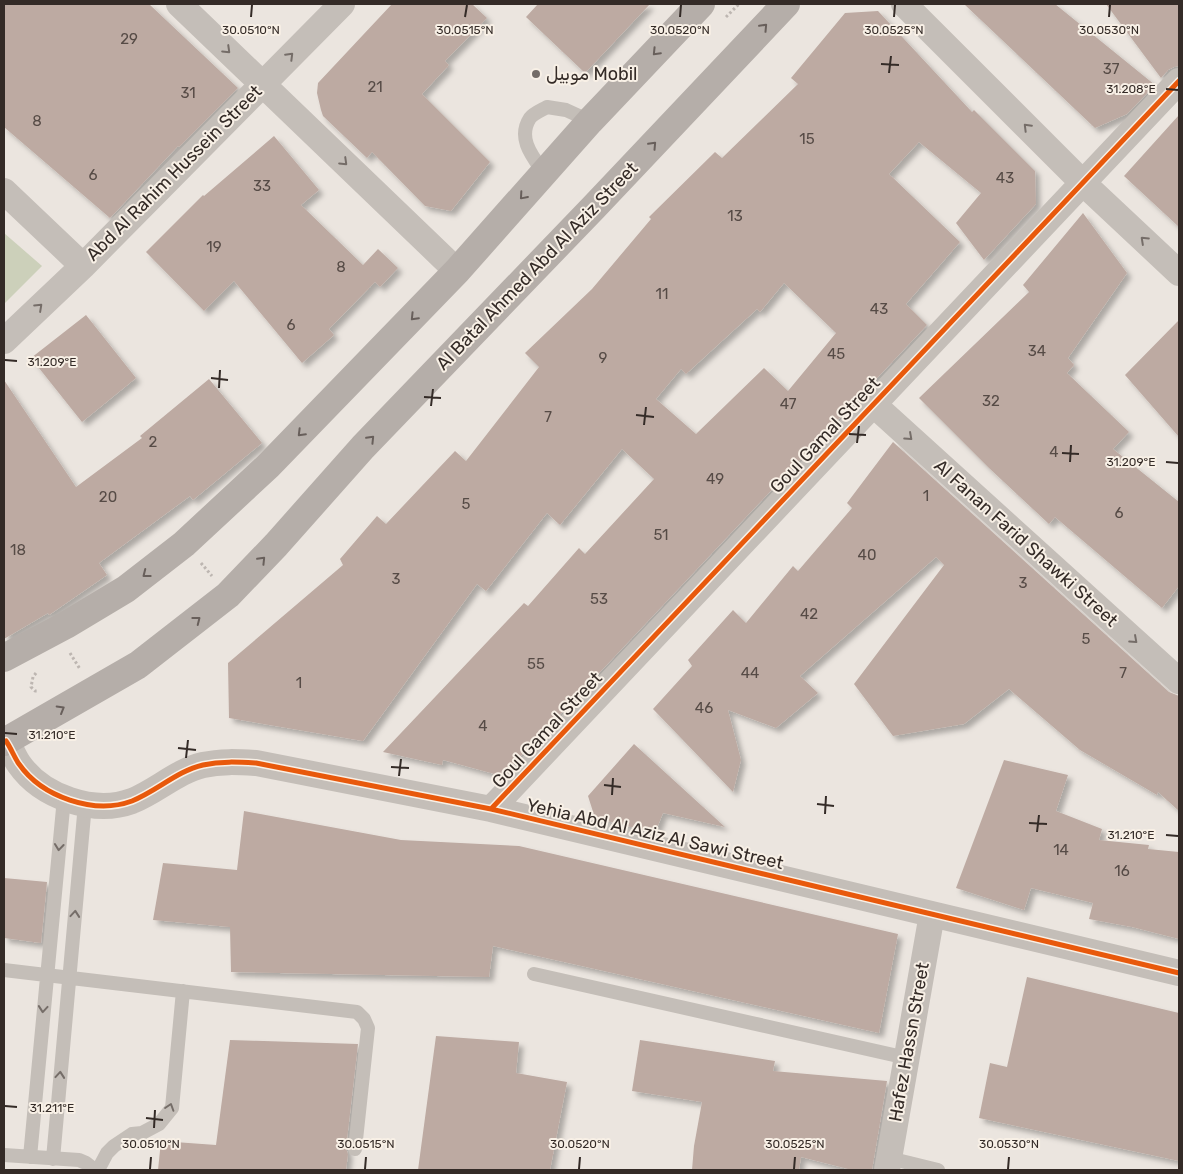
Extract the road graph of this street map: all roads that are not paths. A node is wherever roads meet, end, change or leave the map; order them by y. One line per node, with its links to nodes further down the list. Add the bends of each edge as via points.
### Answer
1 (179, 4): 7 (street, one-way to 7)
2 (342, 4): 7 (street, Abd Al Rahim Hussein Street, one-way to 2)
3 (701, 4): 8 (main road, one-way to 8)
4 (786, 4): 20 (main road, Al Batal Ahmed Abd Al Aziz Street, one-way to 4, via 138,665 228,595 363,447)
5 (904, 4): 10 (street, one-way to 5)
6 (1179, 81): 10 (street, Goul Gamal Street)
7 (262, 83): 12 (street, Abd Al Rahim Hussein Street); 13 (street, one-way to 13)
8 (590, 121): 9 (main road); 9 (lane, via 566,110 547,107 531,117 524,134 530,152)
9 (544, 173): 13 (main road, one-way to 13)
10 (1083, 183): 14 (street, one-way to 10); 16 (street, Goul Gamal Street)
11 (4, 190): 12 (street)
12 (83, 266): 15 (street, Abd Al Rahim Hussein Street, one-way to 12)
13 (457, 271): 17 (main road, one-way to 17, via 268,466 184,544 126,589)
14 (1179, 273)
15 (4, 340)
16 (873, 404): 19 (street, Al Fanan Farid Shawki Street, one-way to 19); 22 (street, Goul Gamal Street)
17 (10, 655): 18 (main road)
18 (4, 678)
19 (1179, 681)
20 (5, 738): 21 (street, Yehia Abd Al Aziz Al Sawi Street, via 20,765 39,785)
21 (74, 801): 22 (street, Yehia Abd Al Aziz Al Sawi Street, via 103,806 130,802 177,775 202,765 229,761 256,763); 27 (lane, one-way to 27); 28 (lane, one-way to 21)
22 (491, 809): 23 (street, Yehia Abd Al Aziz Al Sawi Street)
23 (932, 914): 25 (street, Yehia Abd Al Aziz Al Sawi Street); 30 (street, Hafez Hassn Street)
24 (4, 970): 27 (lane)
25 (1179, 973)
26 (534, 974): 30 (lane)
27 (46, 975): 28 (lane); 33 (lane, one-way to 33)
28 (69, 977): 29 (lane); 34 (lane, one-way to 28)
29 (183, 991): 31 (lane, via 358,1012 368,1028); 36 (lane, one-way to 29, via 114,1146 132,1134 142,1133 159,1124 172,1108)
30 (907, 1058): 35 (street, Hafez Hassn Street)
31 (355, 1149)
32 (4, 1155): 33 (lane)
33 (30, 1157): 34 (lane)
34 (53, 1159): 36 (lane, via 79,1160)
35 (888, 1164): 37 (lane)
36 (96, 1170)
37 (938, 1170)

